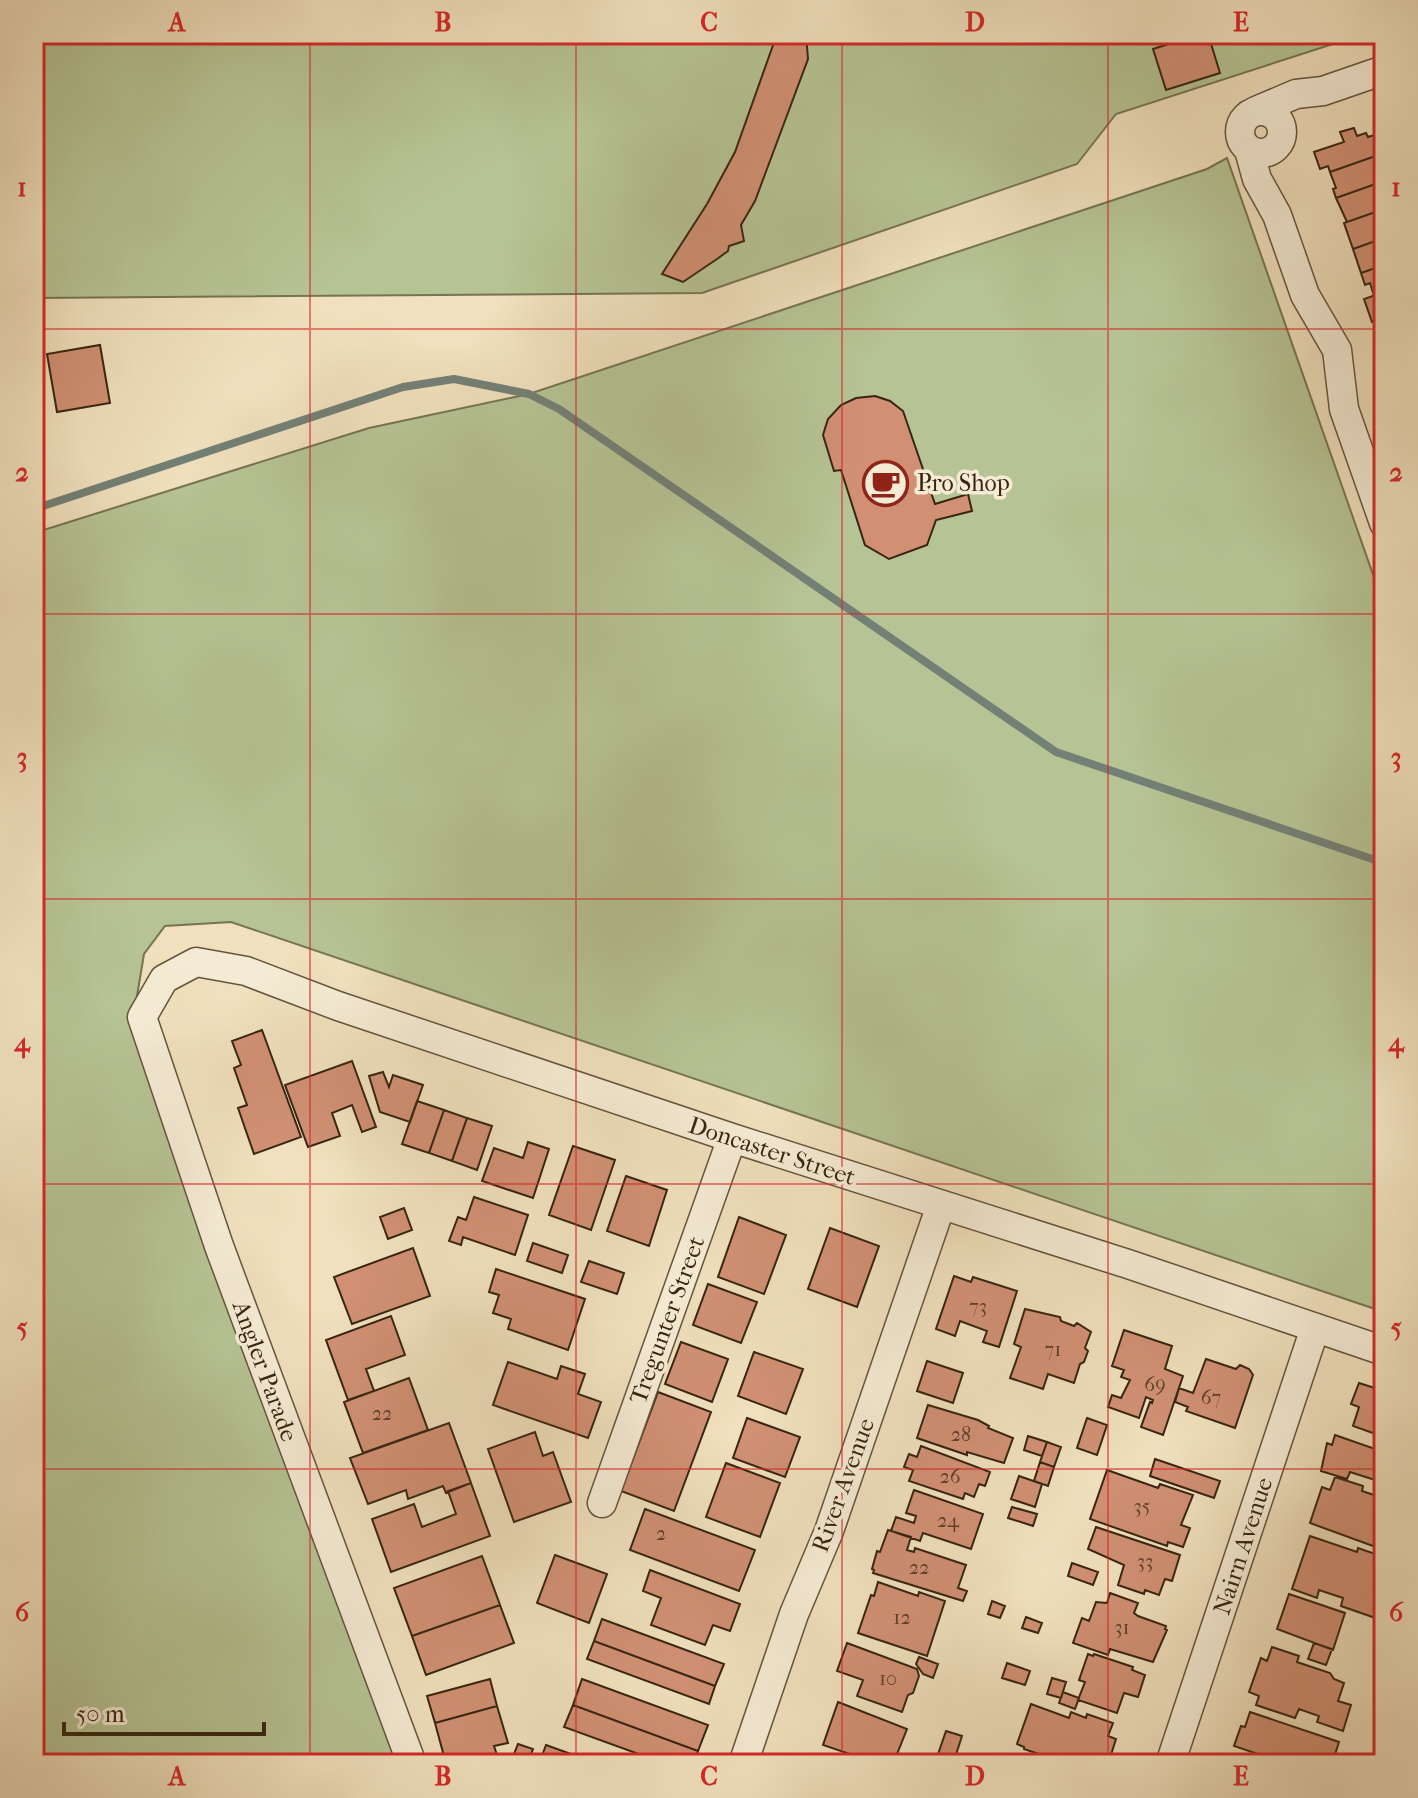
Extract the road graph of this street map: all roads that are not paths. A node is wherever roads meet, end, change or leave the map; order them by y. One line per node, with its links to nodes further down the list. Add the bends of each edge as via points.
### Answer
1 (1384, 70): 2 (street)
2 (1323, 91): 3 (street); 3 (street, via 1296,94 1250,113 1241,124 1240,139)
3 (1269, 144): 4 (street, via 1277,215 1305,295 1337,350 1344,409)
4 (1384, 523)
5 (164, 979): 6 (street, Doncaster Street, via 196,962 246,971); 11 (street, Angler Parade, via 142,1017 219,1246)
6 (732, 1138): 7 (street, Doncaster Street); 10 (street, Tregunter Street)
7 (941, 1205): 8 (street, Doncaster Street); 12 (street, River Avenue)
8 (1315, 1328): 9 (street, Doncaster Street); 13 (street, Nairn Avenue)
9 (1384, 1351)
10 (602, 1503)
11 (412, 1764)
12 (743, 1764)
13 (1170, 1764)

